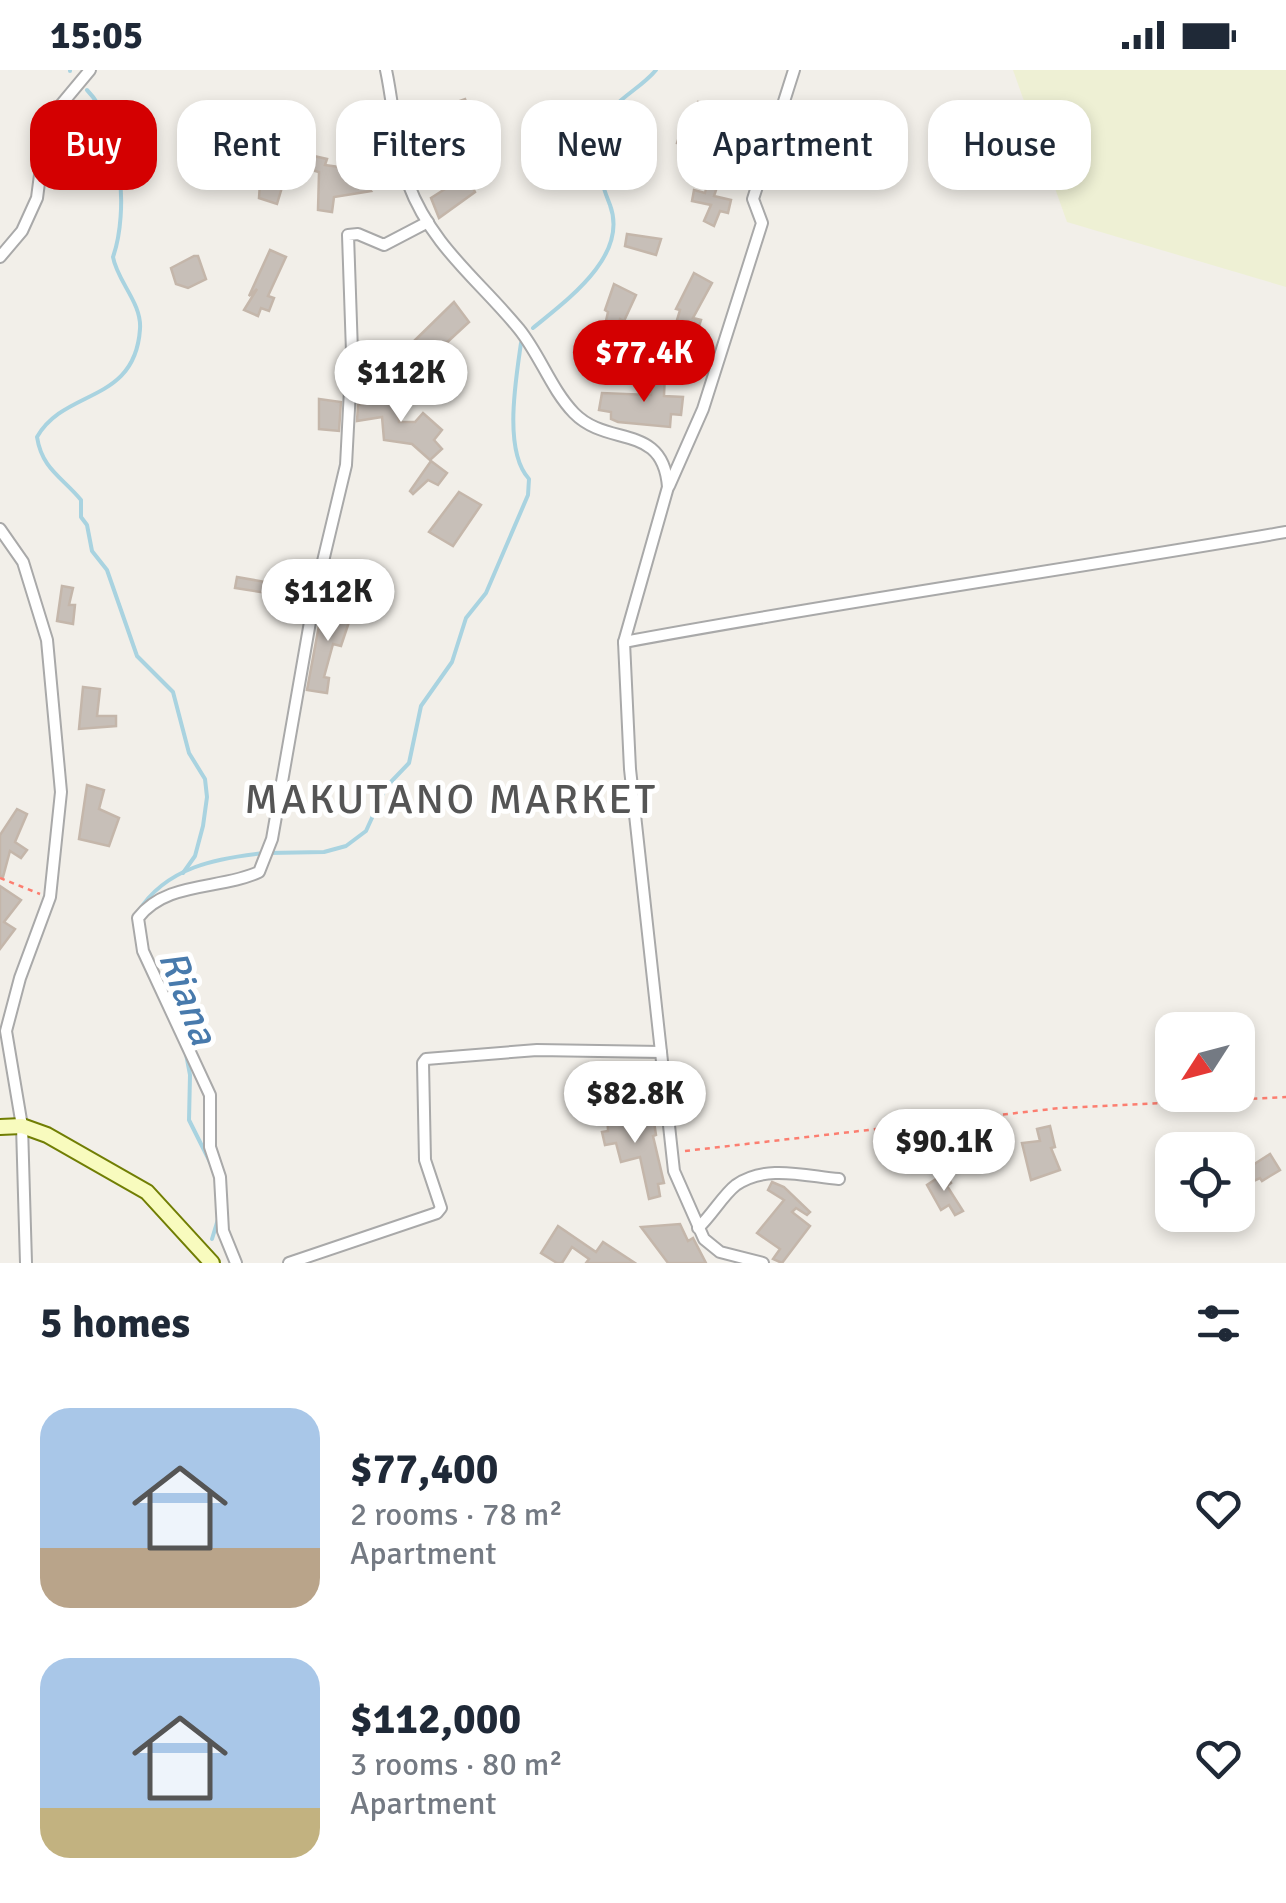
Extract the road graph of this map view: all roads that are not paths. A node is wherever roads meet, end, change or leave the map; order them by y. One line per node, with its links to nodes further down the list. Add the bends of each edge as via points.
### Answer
1 (90, 70): 5 (street, via 60,106 37,198 22,232)
2 (386, 70): 4 (street, via 407,180)
3 (794, 70): 6 (street, via 754,198 762,223 702,409)
4 (428, 222): 6 (street, via 477,288 521,331 572,412 600,430 651,447 667,470); 17 (street, via 384,244 348,235 352,352 346,465 314,600 272,840 259,872 162,898 138,918 143,951 210,1095 222,1231)
5 (0, 257)
6 (668, 487): 9 (street)
7 (0, 530): 12 (street, via 22,562 47,640 61,792 50,897 6,1031)
8 (1286, 532): 9 (street)
9 (624, 642): 10 (street, via 630,770)
10 (662, 1052): 14 (street, via 672,1153); 18 (street, via 537,1050 426,1058 426,1160 441,1208)
11 (0, 1126): 12 (main road)
12 (22, 1126): 15 (street); 16 (main road, via 147,1192)
13 (839, 1179): 14 (street, via 764,1172 733,1186)
14 (698, 1228): 19 (street, via 720,1252)
15 (26, 1263)
16 (212, 1263)
17 (236, 1263)
18 (289, 1263)
19 (763, 1263)

